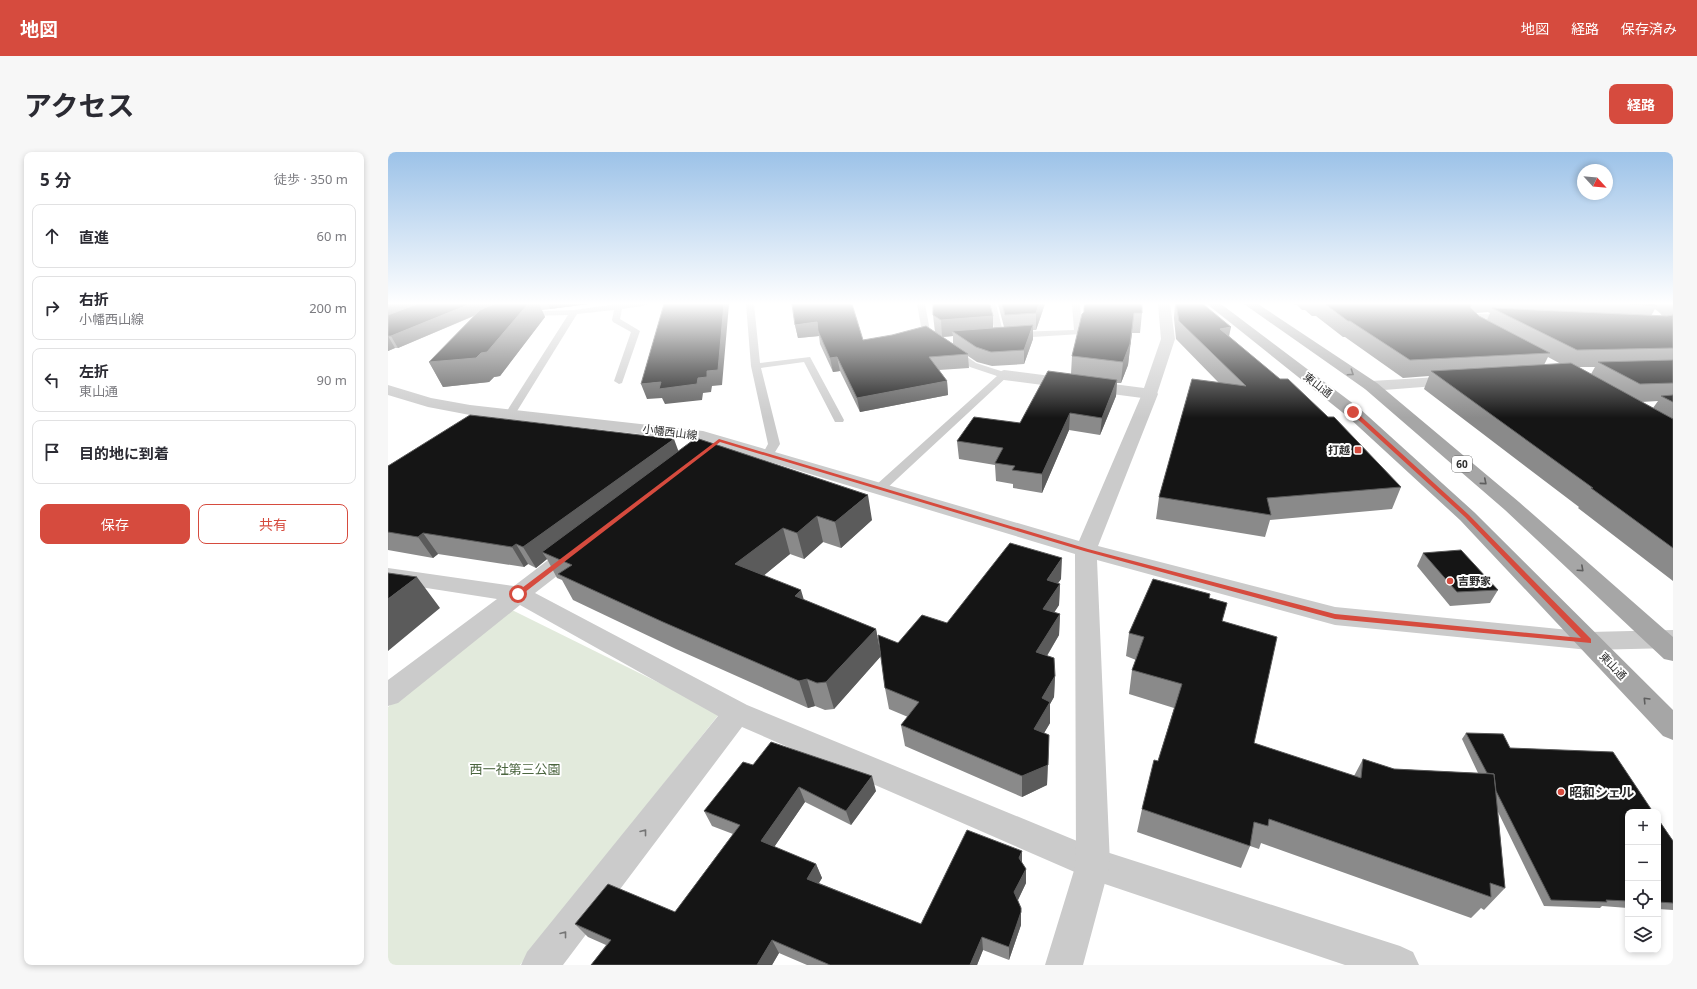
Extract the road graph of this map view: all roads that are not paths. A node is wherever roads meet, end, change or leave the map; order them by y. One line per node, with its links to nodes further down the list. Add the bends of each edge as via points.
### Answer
1 (555, 342): 15 (lane)
2 (632, 342): 11 (lane)
3 (754, 342): 8 (lane)
4 (945, 342): 9 (lane, via 973,365)
5 (1167, 342): 14 (street)
6 (1262, 342): 25 (main road, 東山通, via 1353,412 1467,516)
7 (1306, 342): 12 (main road, 60, one-way to 12)
8 (756, 366): 16 (lane, via 807,359); 19 (lane, via 774,444)
9 (1004, 375): 14 (street); 20 (lane)
10 (1472, 380): 12 (street)
11 (619, 381)
12 (1371, 386): 26 (main road, 60, one-way to 26)
13 (388, 390): 15 (street, 小幡西山線, via 428,402)
14 (1150, 394): 22 (street)
15 (510, 414): 17 (street, 小幡西山線, via 688,434)
16 (839, 420)
17 (719, 440): 18 (street); 19 (street, 小幡西山線)
18 (700, 455)
19 (768, 455): 20 (street, 小幡西山線)
20 (880, 488): 22 (street, 小幡西山線)
21 (593, 537): 24 (street)
22 (1086, 550): 25 (street, 小幡西山線, via 1335,616); 30 (street)
23 (388, 574): 24 (street)
24 (518, 594): 27 (street); 28 (street)
25 (1589, 641): 26 (street, 小幡西山線); 29 (main road, 東山通, one-way to 25)
26 (1669, 644)
27 (388, 695)
28 (737, 713): 30 (street); 31 (street, one-way to 28)
29 (1673, 728)
30 (1093, 864): 32 (street); 33 (street)
31 (540, 965)
32 (1064, 965)
33 (1400, 965)

